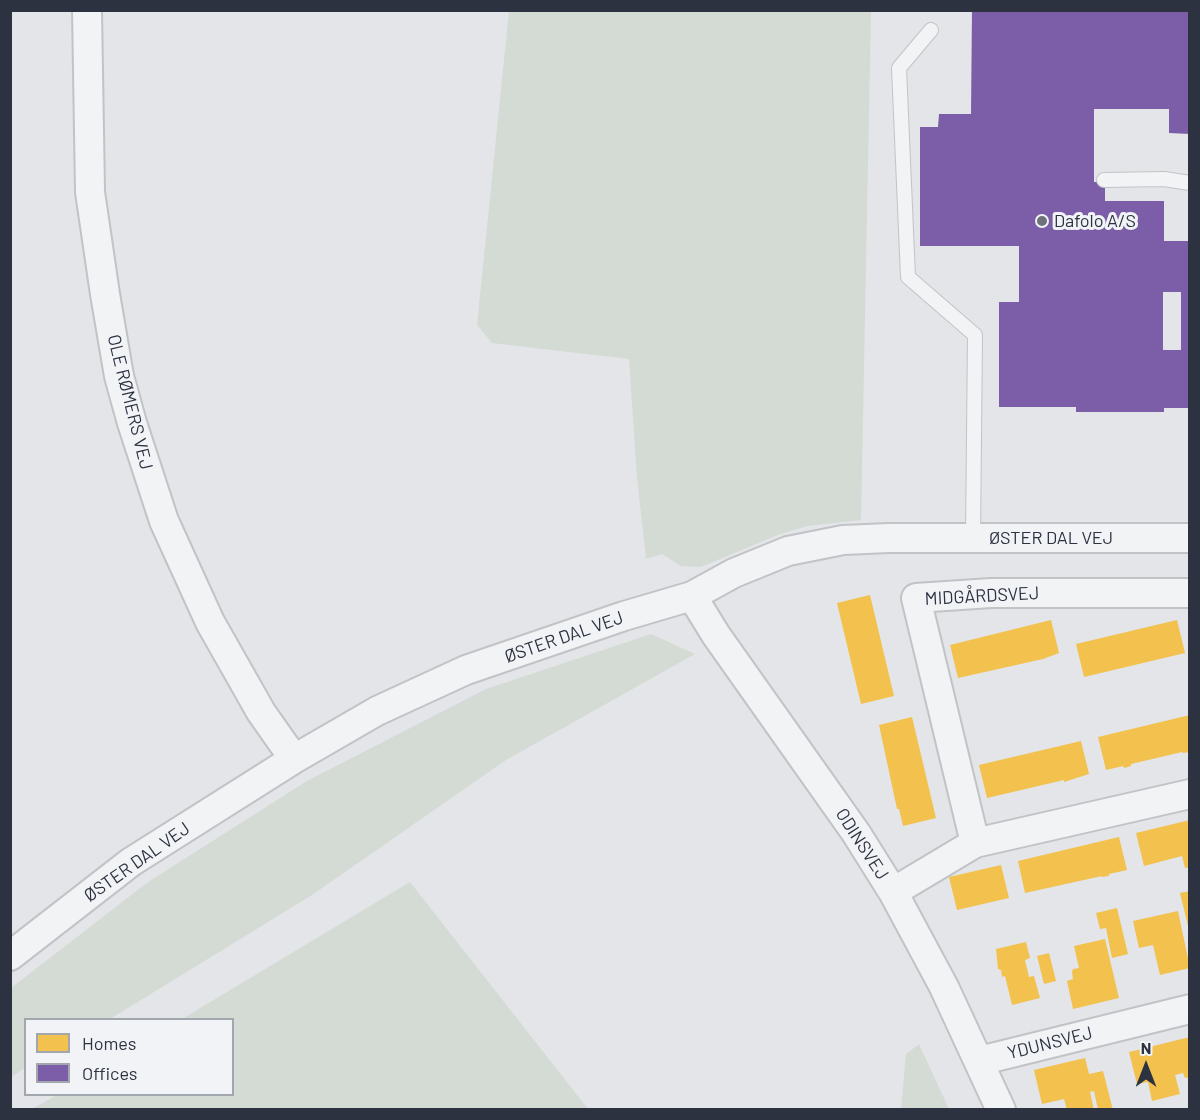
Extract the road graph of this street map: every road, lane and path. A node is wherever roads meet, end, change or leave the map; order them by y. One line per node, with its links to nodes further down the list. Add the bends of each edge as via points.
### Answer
1 (87, 10): 9 (street, OLE RØMERS VEJ, via 90,192 105,294 132,423 164,521 210,622 261,712)
2 (931, 30): 5 (lane, via 900,68 908,277 975,335)
3 (1104, 180): 4 (lane, via 1164,179)
4 (1190, 183)
5 (973, 538): 6 (street, ØSTER DAL VEJ); 8 (street, ØSTER DAL VEJ, via 843,540 788,551)
6 (1190, 538)
7 (1190, 593): 11 (street, MIDGÅRDSVEJ, via 992,593 916,598)
8 (692, 596): 9 (street, ØSTER DAL VEJ, via 466,670 377,711); 12 (street, ODINSVEJ, via 856,832)
9 (294, 759): 13 (street, ØSTER DAL VEJ, via 131,862)
10 (1190, 794): 11 (street)
11 (975, 843): 12 (street)
12 (893, 892): 15 (street, ODINSVEJ)
13 (10, 956)
14 (1190, 1009): 15 (street, YDUNSVEJ)
15 (979, 1061): 16 (street, ODINSVEJ)
16 (1000, 1110)

